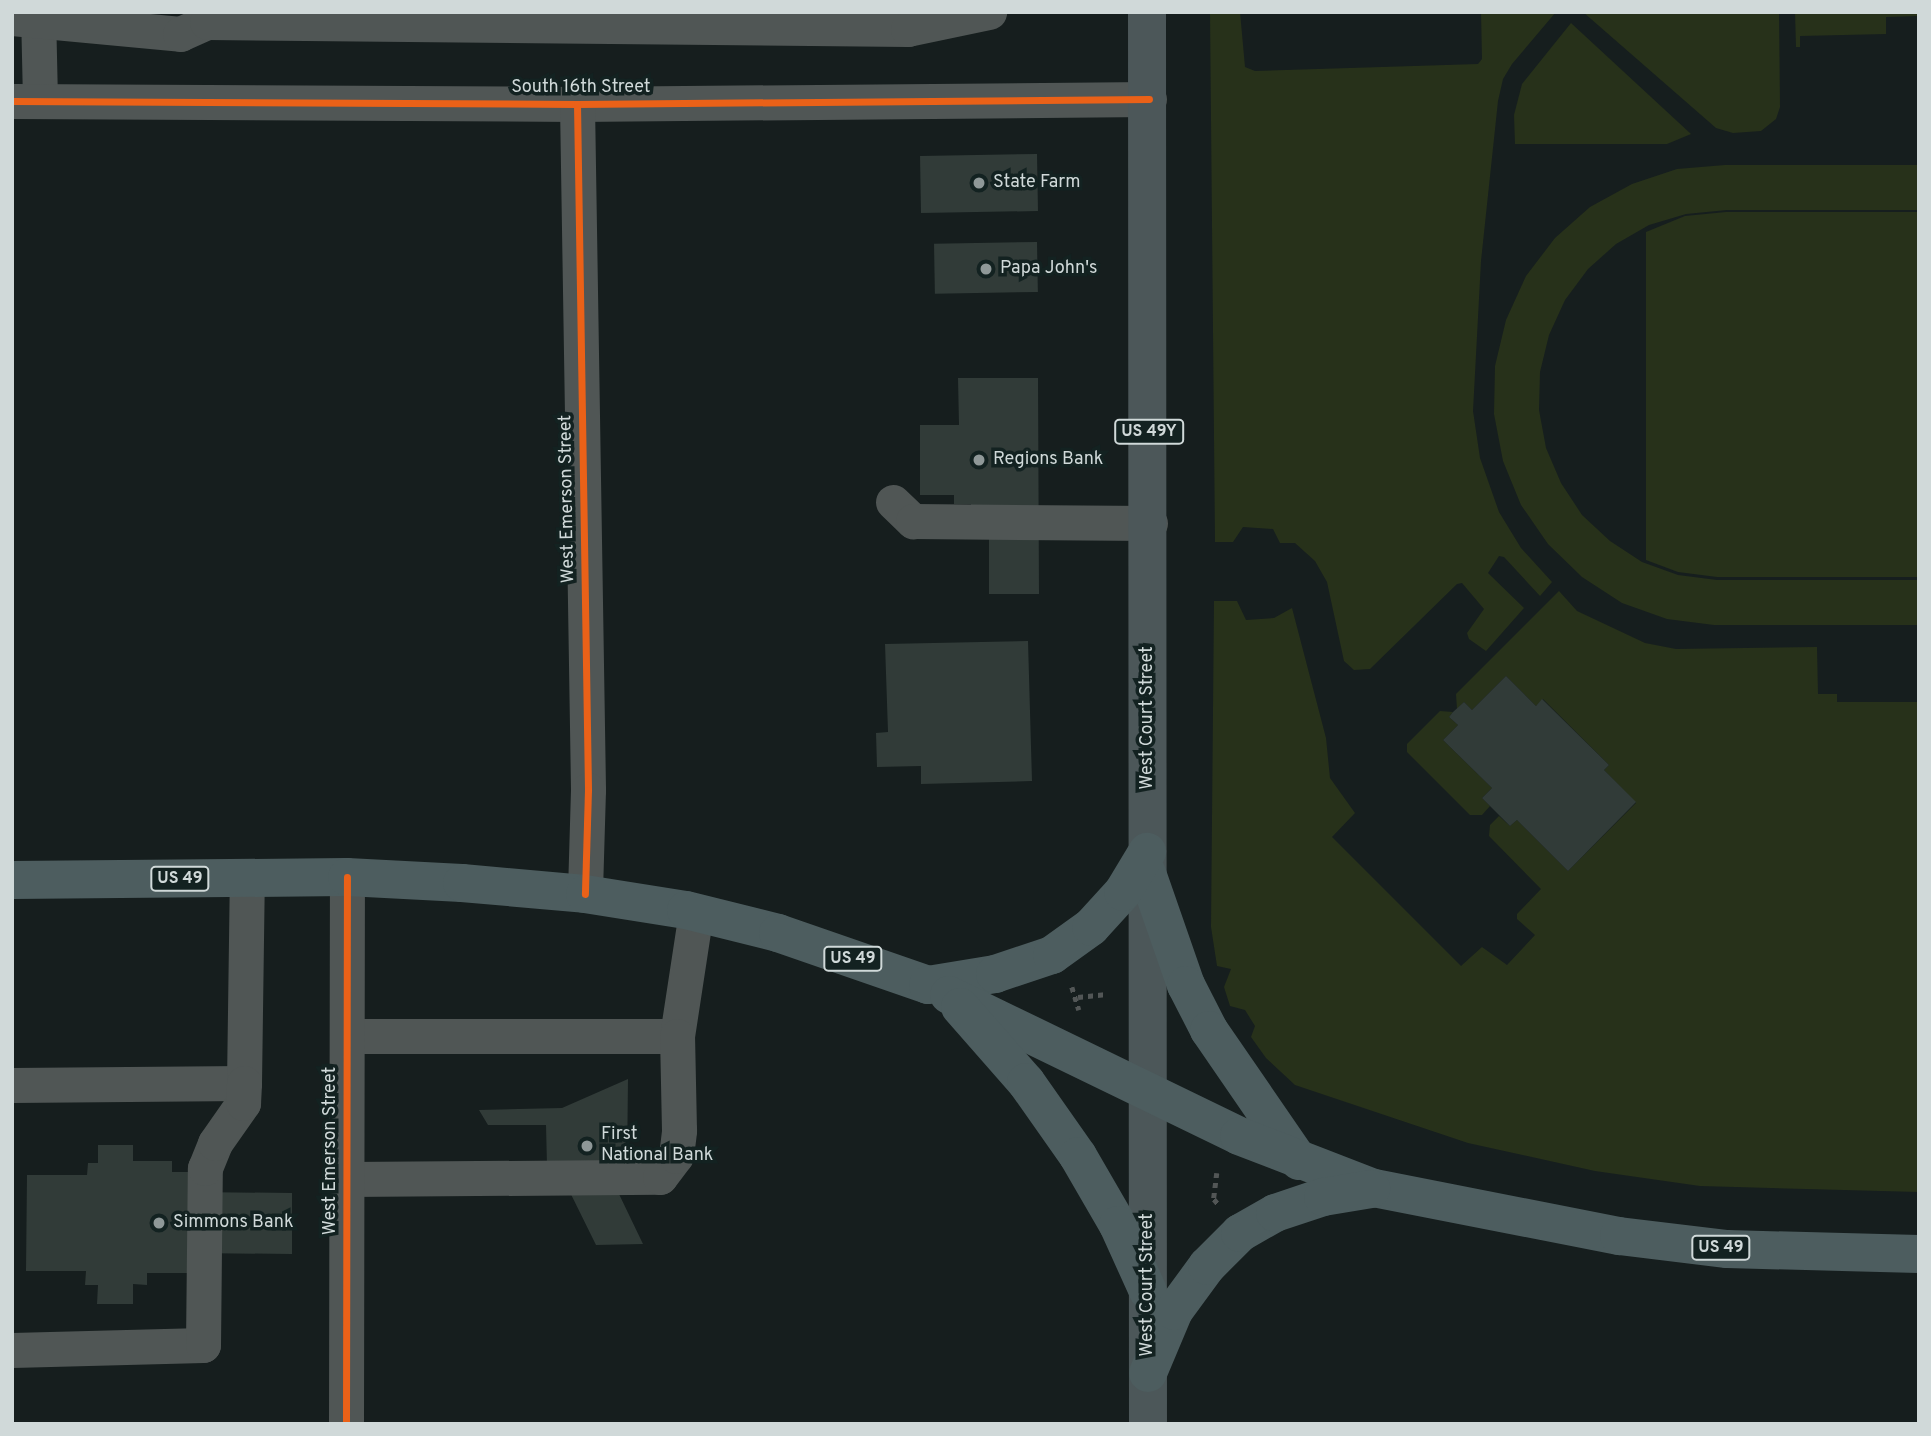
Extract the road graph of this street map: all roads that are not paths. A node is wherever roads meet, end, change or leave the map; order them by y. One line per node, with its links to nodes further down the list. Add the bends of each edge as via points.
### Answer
1 (989, 12): 3 (street, via 908,29 207,22 180,34)
2 (1147, 12): 4 (main road, West Court Street / US 49Y)
3 (29, 17): 5 (street)
4 (1149, 99): 6 (street, South 16th Street); 8 (main road, West Court Street / US 49Y)
5 (26, 101): 6 (street, South 16th Street)
6 (577, 104): 13 (street, West Emerson Street, via 588,790)
7 (893, 502): 8 (street, via 913,520)
8 (1150, 523): 9 (main road, West Court Street / US 49Y)
9 (1147, 863): 15 (highway, via 1091,927 1052,955); 20 (main road, West Court Street / US 49Y); 21 (highway, via 1186,985 1209,1030)
10 (347, 877): 11 (highway, US 49); 13 (highway, US 49); 16 (street, West Emerson Street)
11 (247, 878): 12 (highway, US 49); 18 (street)
12 (12, 880)
13 (585, 894): 14 (highway, US 49)
14 (696, 912): 15 (highway, US 49, via 778,933); 17 (street)
15 (938, 990): 20 (highway, US 49); 25 (highway, via 1026,1082 1078,1156 1118,1225)
16 (346, 1036): 17 (street); 22 (street, West Emerson Street)
17 (677, 1036): 22 (street, via 676,1156 660,1177)
18 (244, 1083): 19 (street); 26 (street, via 243,1102 215,1143 205,1168 203,1345)
19 (12, 1085)
20 (1147, 1090): 21 (highway, US 49); 25 (main road, West Court Street)
21 (1298, 1161): 23 (highway, US 49)
22 (348, 1179): 28 (street, West Emerson Street)
23 (1374, 1188): 24 (highway, US 49, via 1619,1236 1727,1249); 27 (highway, via 1323,1197 1275,1213 1240,1233 1207,1266 1174,1311)
24 (1919, 1254)
25 (1148, 1291): 27 (main road, West Court Street)
26 (12, 1350)
27 (1148, 1373): 29 (main road, West Court Street)
28 (346, 1424)
29 (1148, 1424)

